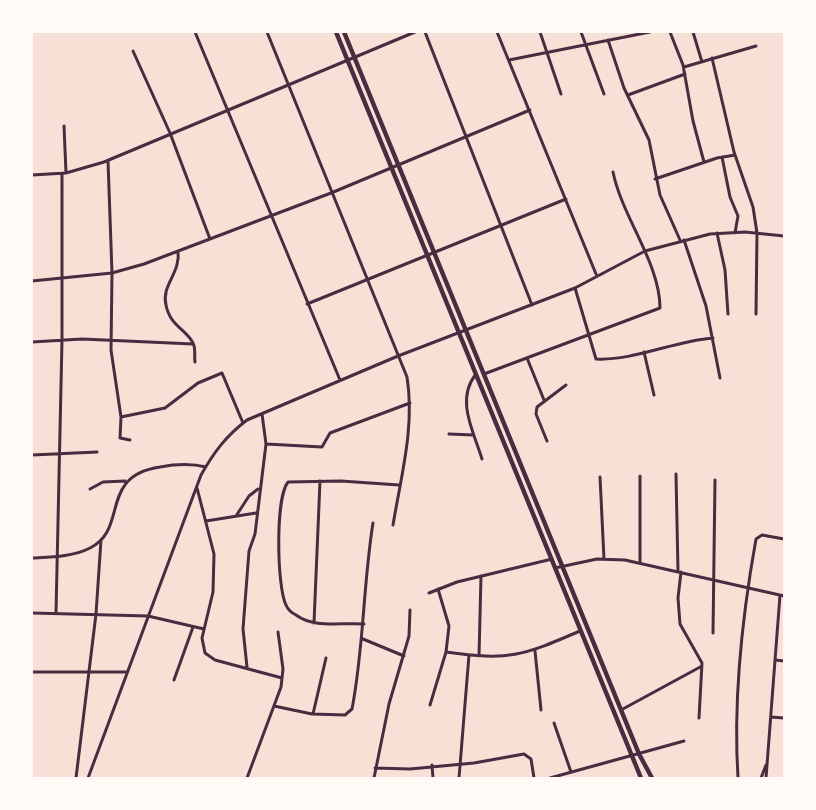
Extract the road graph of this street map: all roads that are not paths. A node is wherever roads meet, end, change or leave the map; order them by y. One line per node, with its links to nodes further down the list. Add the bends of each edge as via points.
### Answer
1 (195, 32): 31 (street)
2 (267, 32): 27 (street)
3 (336, 32): 22 (main road)
4 (344, 32): 20 (main road)
5 (415, 32): 20 (street)
6 (425, 32): 35 (street)
7 (497, 32): 23 (street)
8 (540, 32): 19 (street)
9 (581, 32): 16 (street)
10 (621, 32): 14 (street)
11 (650, 32): 14 (street)
12 (670, 32): 25 (street)
13 (693, 32): 24 (street)
14 (623, 38): 15 (street)
15 (608, 40): 16 (street); 30 (street)
16 (586, 44): 19 (street); 29 (street)
17 (756, 46): 21 (street)
18 (133, 51): 34 (street)
19 (548, 51): 23 (street); 28 (street)
20 (355, 57): 22 (street); 40 (main road)
21 (712, 58): 24 (street); 36 (street)
22 (348, 60): 27 (street); 41 (main road)
23 (509, 60): 32 (street)
24 (702, 62): 25 (street)
25 (684, 67): 26 (street)
26 (685, 74): 30 (street); 39 (street)
27 (287, 85): 31 (street); 46 (street)
28 (561, 94)
29 (604, 94)
30 (628, 95): 45 (street, via 649,140)
31 (226, 109): 34 (street); 48 (street)
32 (530, 110): 35 (street); 47 (street)
33 (64, 126): 43 (street)
34 (170, 134): 38 (street); 54 (street)
35 (465, 138): 40 (street); 49 (street)
36 (735, 155): 37 (street); 51 (street)
37 (722, 157): 39 (street); 50 (street, via 738,216)
38 (108, 161): 43 (street); 60 (street)
39 (704, 162): 45 (street)
40 (399, 165): 41 (street); 58 (main road)
41 (391, 168): 46 (street); 59 (main road)
42 (613, 172): 57 (street, via 621,201)
43 (64, 173): 44 (street); 62 (street)
44 (32, 174)
45 (655, 179): 55 (street, via 666,213)
46 (331, 193): 48 (street); 64 (street)
47 (566, 199): 49 (street); 61 (street)
48 (270, 216): 54 (street); 66 (street)
49 (500, 226): 58 (street); 67 (street)
50 (735, 233): 51 (street); 52 (street)
51 (758, 233): 53 (street); 69 (street)
52 (717, 234): 55 (street); 68 (street, via 725,270)
53 (784, 236)
54 (210, 239): 56 (street)
55 (682, 240): 57 (street); 73 (street)
56 (178, 251): 60 (street); 77 (street, via 179,265 170,281 166,306 174,324)
57 (645, 251): 61 (street); 72 (street, via 660,304 658,311)
58 (435, 254): 59 (street); 70 (main road)
59 (428, 256): 64 (street); 71 (main road)
60 (112, 273): 62 (street); 75 (street)
61 (596, 275): 65 (street)
62 (62, 279): 63 (street); 74 (street)
63 (32, 281)
64 (367, 281): 66 (street); 79 (street)
65 (575, 288): 67 (street); 72 (street)
66 (307, 304): 85 (street)
67 (532, 305): 70 (street)
68 (728, 314)
69 (756, 314)
70 (466, 330): 71 (street); 83 (main road)
71 (459, 332): 79 (street); 82 (main road)
72 (587, 334): 78 (street, via 596,359); 80 (street)
73 (713, 338): 78 (street, via 680,341); 84 (street)
74 (62, 340): 75 (street); 76 (street); 101 (street)
75 (112, 340): 77 (street); 91 (street)
76 (32, 342)
77 (193, 344): 81 (street)
78 (644, 352): 87 (street)
79 (398, 356): 85 (street); 89 (street)
80 (527, 357): 83 (street); 88 (street)
81 (195, 362)
82 (476, 374): 94 (main road); 96 (street, via 467,393)
83 (484, 374): 92 (main road)
84 (720, 378)
85 (340, 380): 90 (street)
86 (566, 385): 88 (street)
87 (654, 395)
88 (544, 400): 98 (street, via 536,414)
89 (410, 403): 99 (street, via 330,433 322,447); 111 (street)
90 (262, 414): 93 (street); 99 (street)
91 (121, 417): 93 (street, via 165,408 198,383 222,373); 97 (street, via 120,438)
92 (502, 420): 94 (main road); 122 (main road)
93 (243, 423): 104 (street, via 229,434)
94 (495, 423): 125 (main road)
95 (449, 434): 96 (street)
96 (473, 435): 103 (street)
97 (130, 440)
98 (547, 441)
99 (266, 444): 114 (street)
100 (97, 452): 101 (street)
101 (59, 454): 102 (street); 123 (street)
102 (32, 455)
103 (482, 459)
104 (206, 467): 110 (street, via 182,464 148,469); 112 (street)
105 (676, 474): 130 (street)
106 (640, 476): 127 (street)
107 (600, 477): 126 (street)
108 (320, 480): 111 (street); 142 (street); 142 (street, via 286,484 278,535 286,605 295,615)
109 (715, 480): 132 (street)
110 (126, 482): 113 (street, via 103,482); 121 (street)
111 (399, 485): 119 (street)
112 (197, 486): 117 (street); 141 (street)
113 (90, 489)
114 (258, 489): 115 (street); 116 (street)
115 (256, 513): 116 (street); 159 (street, via 243,629)
116 (236, 516): 117 (street)
117 (206, 520): 145 (street, via 214,562 213,592)
118 (373, 523): 143 (street)
119 (393, 525)
120 (784, 539): 133 (street, via 758,536)
121 (101, 540): 123 (street, via 91,548); 140 (street)
122 (558, 556): 125 (street); 128 (main road)
123 (56, 557): 124 (street); 139 (street)
124 (32, 558)
125 (550, 559): 129 (main road); 131 (street)
126 (604, 559): 127 (street); 128 (street)
127 (640, 562): 130 (street)
128 (561, 565): 129 (street); 168 (main road)
129 (554, 568): 146 (main road)
130 (679, 572): 132 (street); 158 (street, via 680,624)
131 (481, 576): 134 (street); 154 (street)
132 (714, 579): 133 (street); 148 (street)
133 (748, 586): 136 (street); 192 (street, via 740,668)
134 (438, 589): 135 (street); 151 (street, via 449,627)
135 (429, 592)
136 (782, 595): 156 (street)
137 (410, 610): 153 (street)
138 (32, 613): 139 (street)
139 (56, 613): 140 (street)
140 (96, 614): 141 (street); 160 (street)
141 (148, 616): 144 (street); 162 (street)
142 (314, 623): 143 (street)
143 (363, 624): 149 (street)
144 (193, 627): 145 (street); 164 (street)
145 (204, 629): 159 (street, via 202,647 208,657)
146 (580, 631): 150 (street); 176 (main road)
147 (278, 632): 163 (street)
148 (713, 633)
149 (363, 639): 153 (street); 169 (street, via 349,713)
150 (535, 651): 154 (street, via 516,656); 167 (street)
151 (446, 652): 152 (street); 165 (street)
152 (470, 655): 154 (street); 178 (street)
153 (404, 656): 180 (street)
154 (478, 656)
155 (326, 658): 169 (street)
156 (775, 660): 157 (street); 170 (street)
157 (784, 661)
158 (702, 666): 168 (street); 171 (street)
159 (247, 667): 163 (street)
160 (88, 671): 161 (street); 162 (street); 182 (street)
161 (32, 672)
162 (128, 672): 183 (street)
163 (282, 678): 166 (street)
164 (174, 680)
165 (430, 705)
166 (274, 706): 169 (street); 184 (street)
167 (541, 710)
168 (621, 710): 175 (main road)
169 (314, 714)
170 (771, 717): 172 (street); 177 (street)
171 (699, 718)
172 (784, 718)
173 (554, 723): 181 (street)
174 (684, 741): 175 (street)
175 (639, 754): 176 (street); 191 (main road)
176 (631, 757): 181 (street); 190 (main road)
177 (768, 758): 193 (street); 194 (street)
178 (460, 764): 179 (street); 187 (street); 188 (street, via 528,754)
179 (432, 765): 180 (street); 186 (street)
180 (375, 768): 185 (street)
181 (571, 772): 189 (street)
182 (76, 778)
183 (88, 778)
184 (247, 778)
185 (374, 778)
186 (433, 778)
187 (459, 778)
188 (534, 778)
189 (550, 778)
190 (641, 778)
191 (652, 778)
192 (738, 778)
193 (761, 778)
194 (766, 778)

